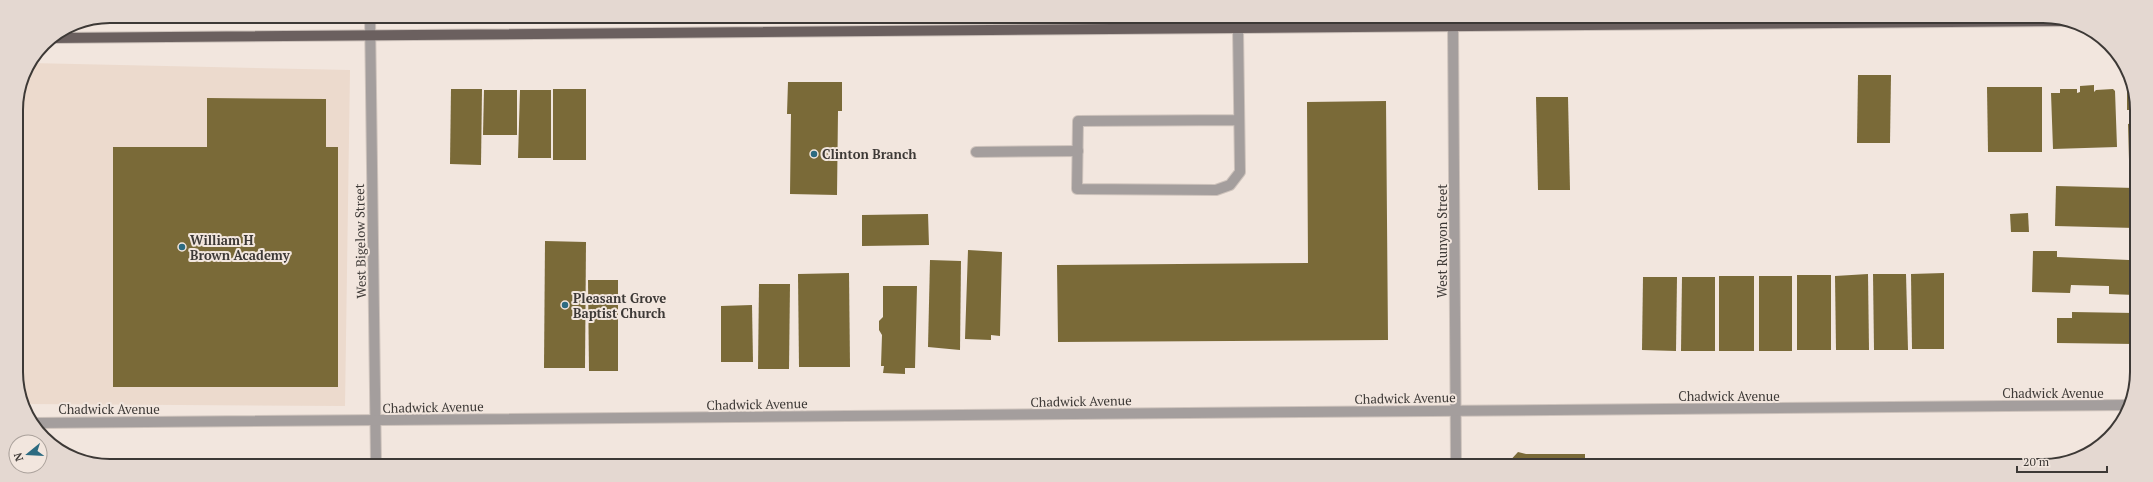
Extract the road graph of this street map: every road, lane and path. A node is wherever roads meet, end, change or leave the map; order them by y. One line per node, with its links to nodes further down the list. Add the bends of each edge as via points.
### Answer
1 (370, 23): 5 (street, West Bigelow Street)
2 (1422, 23): 4 (main road)
3 (1453, 23): 11 (street, West Runyon Street)
4 (1238, 29): 5 (main road); 7 (street)
5 (370, 35): 6 (main road); 12 (street, West Bigelow Street)
6 (62, 38)
7 (1239, 120): 8 (street, via 1078,121); 8 (street, via 1240,172 1230,185 1216,190 1078,189)
8 (1078, 151): 9 (street)
9 (976, 152)
10 (2123, 405): 11 (street, Chadwick Avenue)
11 (1456, 411): 12 (street, Chadwick Avenue); 15 (street, West Runyon Street)
12 (376, 421): 13 (street, Chadwick Avenue); 14 (street, West Bigelow Street)
13 (40, 423)
14 (376, 459)
15 (1456, 459)

